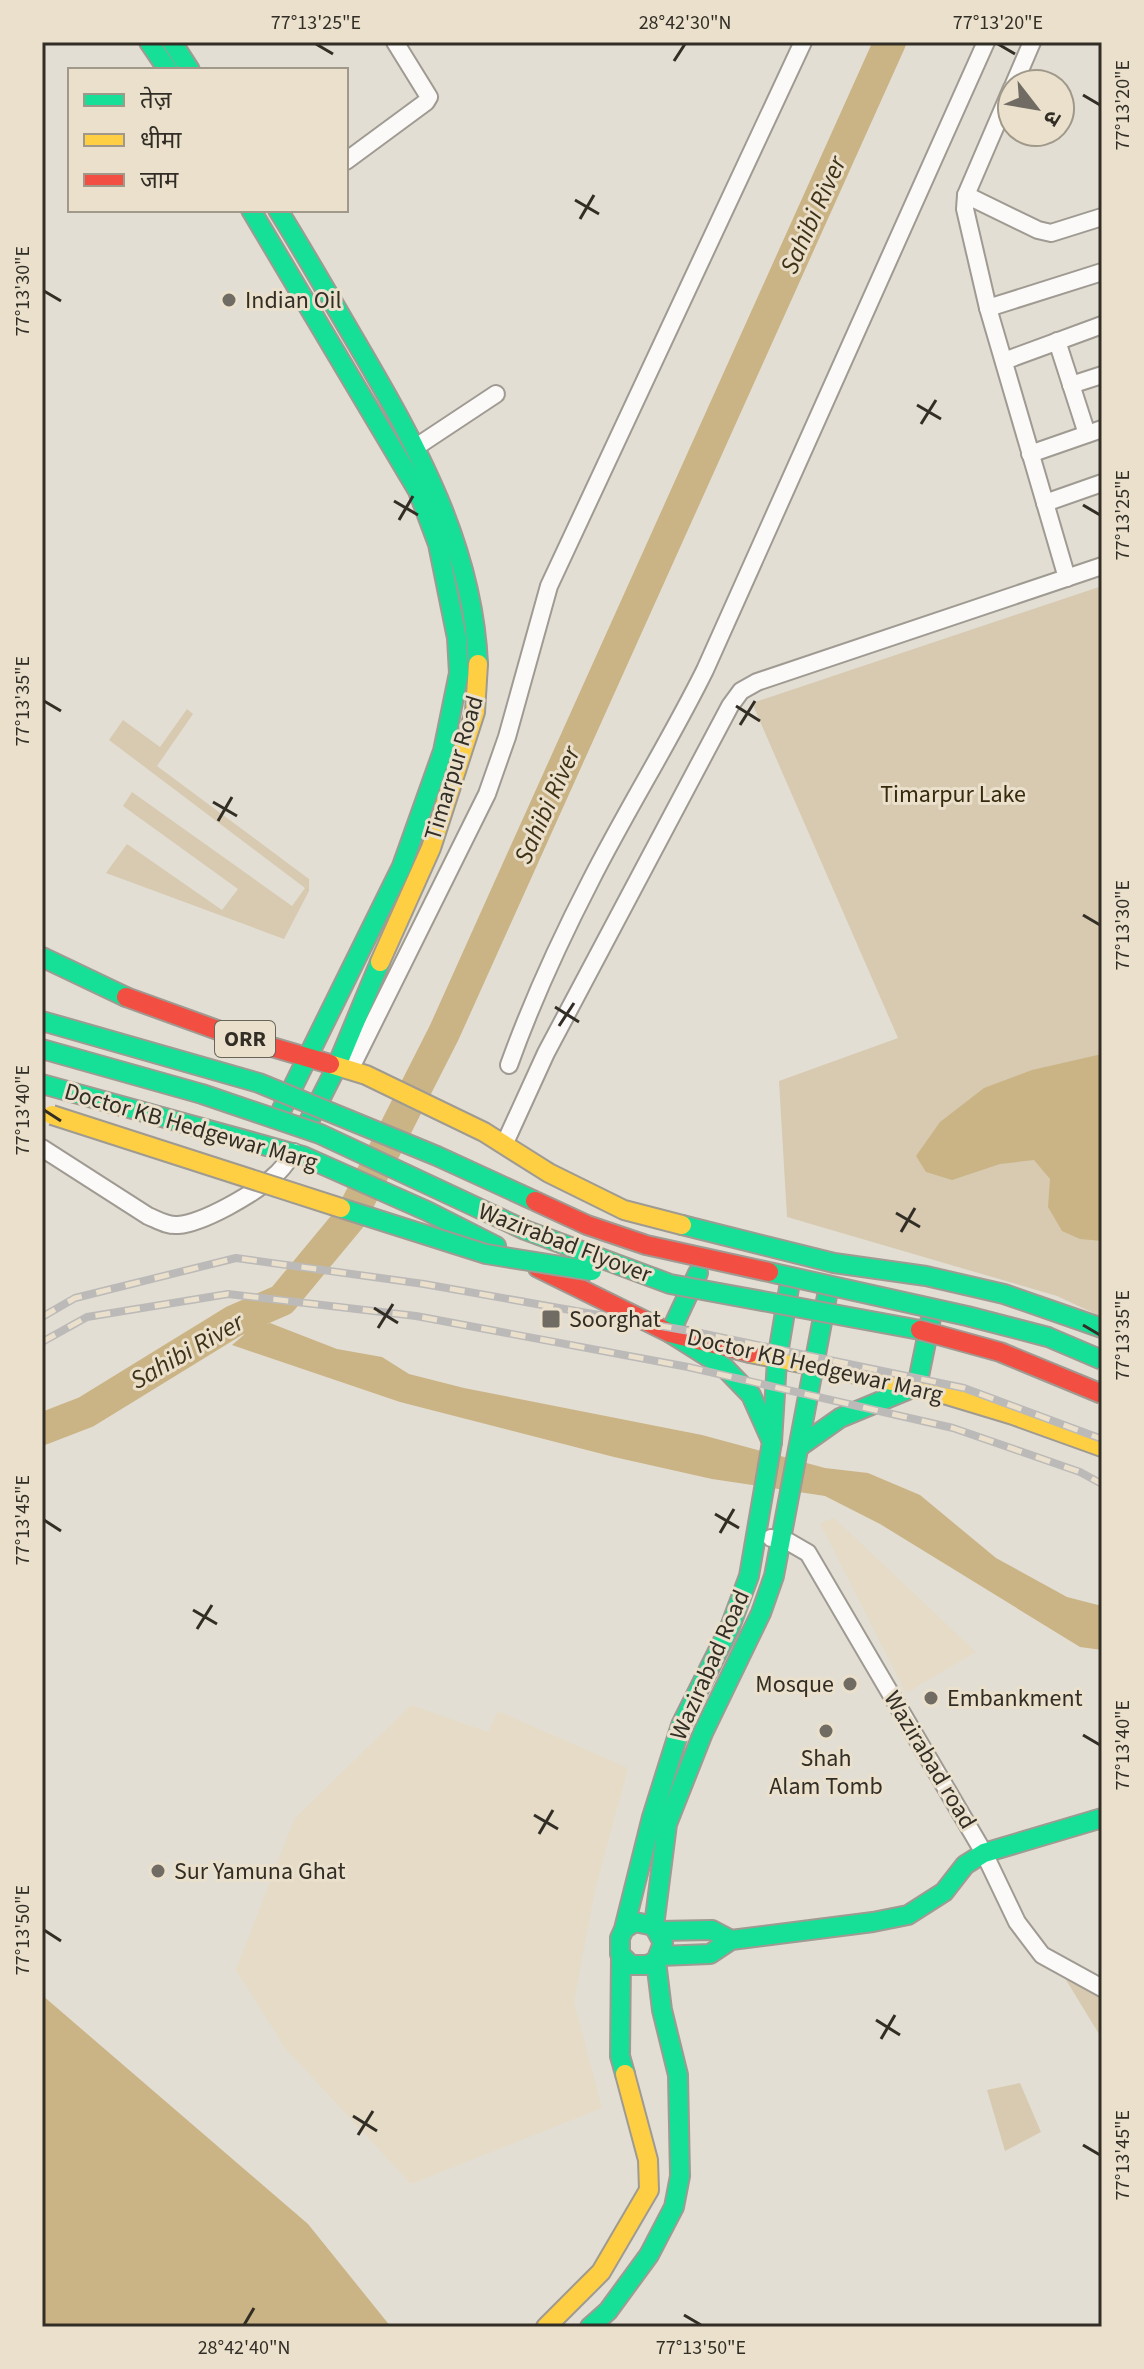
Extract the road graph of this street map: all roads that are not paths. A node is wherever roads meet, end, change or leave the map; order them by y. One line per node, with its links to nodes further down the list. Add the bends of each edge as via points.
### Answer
1 (149, 42): 7 (main road)
2 (172, 42): 8 (main road)
3 (395, 42): 11 (street, via 429,97)
4 (803, 42): 38 (street, via 549,586 487,794)
5 (986, 42): 37 (street, via 705,670 591,879 534,998)
6 (1032, 42): 9 (street)
7 (167, 68)
8 (189, 68)
9 (1021, 68)
10 (996, 125): 12 (street)
11 (348, 160)
12 (966, 195): 15 (street, via 1051,233); 17 (street)
13 (252, 212): 36 (main road, Timarpur Road, via 418,491 438,544 457,638 459,673 443,751 402,866)
14 (280, 212): 25 (main road, Timarpur Road)
15 (1102, 217)
16 (1102, 272): 17 (street)
17 (988, 308): 20 (street)
18 (1102, 325): 19 (street)
19 (1057, 341): 20 (street); 22 (street)
20 (1004, 361): 26 (street)
21 (1102, 375): 22 (street)
22 (1071, 385): 24 (street)
23 (496, 394): 25 (street)
24 (1094, 431): 26 (street)
25 (416, 447): 38 (main road, Timarpur Road, via 457,540 473,607 480,688 431,848 364,998)
26 (1030, 454): 28 (street)
27 (1102, 483): 28 (street)
28 (1045, 503): 30 (street)
29 (1102, 566): 30 (street)
30 (1067, 578): 42 (street, via 741,691 546,1053)
31 (42, 957): 33 (main road, ORR)
32 (42, 972): 33 (main road)
33 (126, 997): 36 (main road, ORR)
34 (42, 1021): 55 (main road, Wazirabad Flyover, bridge, via 259,1083 587,1225 646,1245 967,1316 1048,1337)
35 (42, 1049): 50 (main road, Wazirabad Flyover, bridge, via 320,1134 512,1224)
36 (309, 1060): 38 (main road, ORR); 41 (main road, Timarpur Road)
37 (509, 1065)
38 (351, 1071): 42 (main road); 44 (main road, Timarpur Road)
39 (42, 1084): 41 (main road, Doctor KB Hedgewar Marg)
40 (47, 1114): 50 (main road, bridge, via 486,1254)
41 (264, 1143): 44 (main road, Doctor KB Hedgewar Marg)
42 (504, 1145): 45 (main road)
43 (42, 1148): 44 (street, via 148,1216 176,1226 217,1211 268,1181)
44 (294, 1152): 51 (main road, Doctor KB Hedgewar Marg, via 427,1211)
45 (624, 1210): 46 (main road); 51 (main road)
46 (715, 1233): 47 (main road); 53 (main road)
47 (795, 1254): 48 (main road); 54 (main road, Wazirabad Road)
48 (834, 1263): 49 (main road); 56 (main road, Wazirabad Road)
49 (939, 1279): 52 (main road, via 1004,1294); 57 (main road)
50 (670, 1284): 58 (main road, Wazirabad Flyover, bridge, via 918,1329 1000,1352)
51 (591, 1294): 53 (main road, Doctor KB Hedgewar Marg)
52 (1102, 1328)
53 (670, 1333): 54 (main road, Doctor KB Hedgewar Marg); 59 (main road, via 724,1367 751,1395)
54 (777, 1360): 56 (main road, Doctor KB Hedgewar Marg); 59 (main road, Wazirabad Road)
55 (1102, 1360)
56 (813, 1366): 57 (main road, Doctor KB Hedgewar Marg); 60 (main road, Wazirabad Road)
57 (917, 1386): 60 (main road, via 852,1409 820,1427); 61 (main road, Doctor KB Hedgewar Marg)
58 (1102, 1394)
59 (772, 1442): 62 (main road, Wazirabad Road)
60 (799, 1447): 63 (main road, Wazirabad Road)
61 (1102, 1447)
62 (759, 1529): 63 (street, Wazirabad road); 66 (main road, Wazirabad Road, via 730,1627 681,1725)
63 (783, 1532): 65 (street, Wazirabad road, via 808,1553); 67 (main road, Wazirabad Road, via 761,1613 703,1733 667,1824)
64 (1102, 1818): 65 (main road)
65 (984, 1853): 68 (main road, via 965,1865 944,1892 908,1915); 71 (street, Wazirabad road, via 1017,1922 1042,1955)
66 (624, 1929): 67 (main road, via 635,1922); 69 (main road, via 617,1942)
67 (656, 1929): 68 (main road, via 712,1930); 70 (main road, via 663,1943)
68 (731, 1940): 70 (main road, via 710,1954)
69 (621, 1957): 70 (main road, via 637,1967); 72 (main road, via 620,2056 648,2160 649,2190 601,2272)
70 (658, 1958): 73 (main road, via 662,2010 678,2075 680,2176 674,2207 649,2255)
71 (1102, 1988)
72 (546, 2327)
73 (590, 2327)

